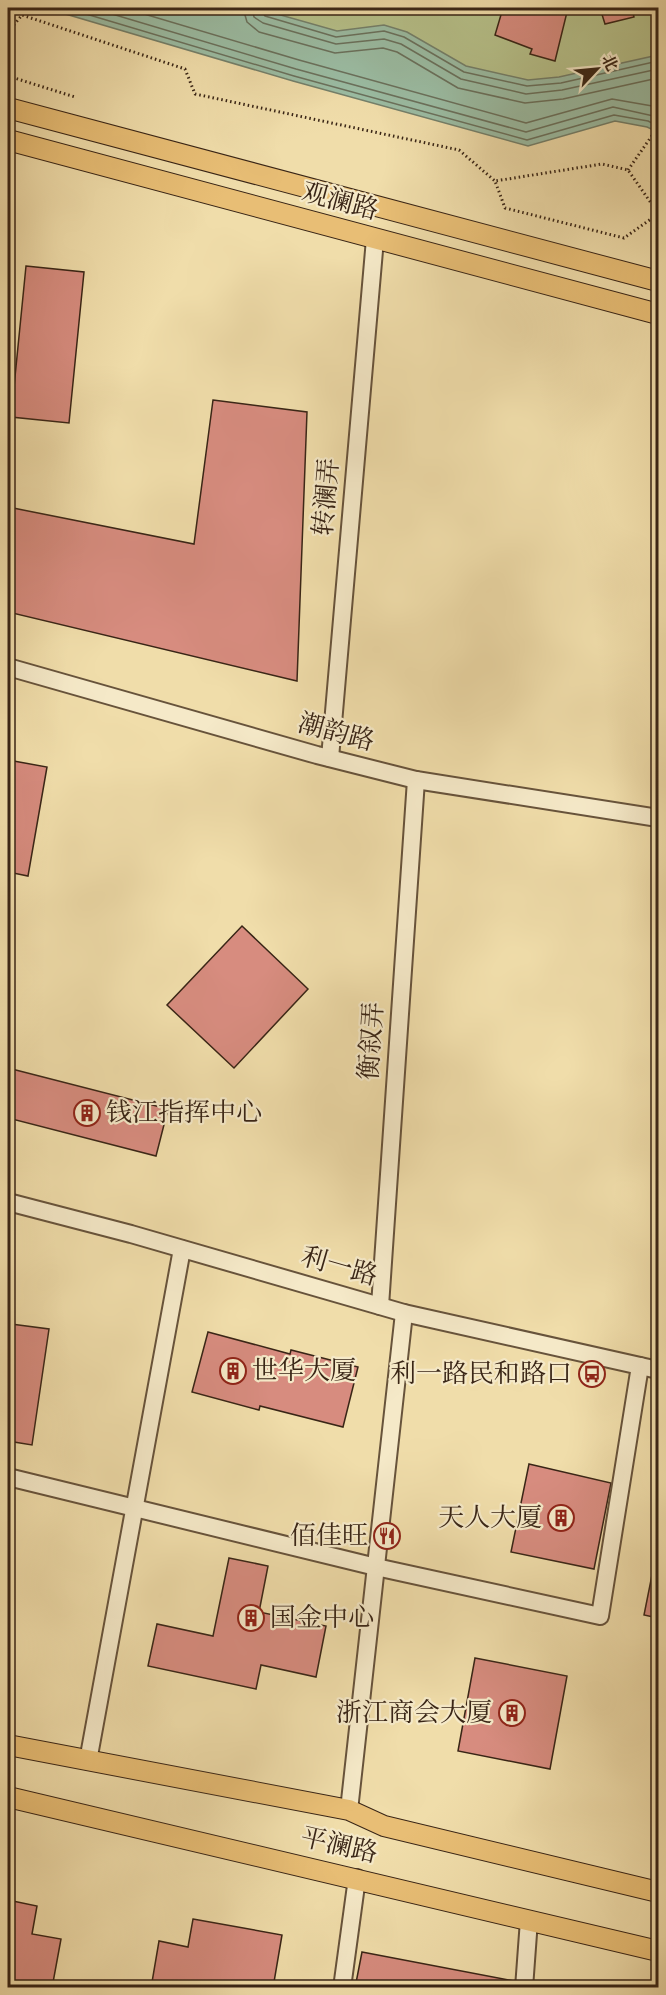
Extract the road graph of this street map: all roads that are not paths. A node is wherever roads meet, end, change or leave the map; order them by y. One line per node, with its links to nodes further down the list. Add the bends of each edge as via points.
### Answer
1 (8, 108): 4 (main road, 观澜路)
2 (8, 140): 3 (main road, 观澜路)
3 (375, 239): 5 (main road, 观澜路); 7 (street, 转澜弄)
4 (658, 281)
5 (658, 314)
6 (8, 667): 7 (street, 潮韵路)
7 (330, 758): 8 (street, 潮韵路)
8 (416, 780): 9 (street, 潮韵路); 12 (street, 衡叙弄)
9 (658, 818)
10 (8, 1202): 11 (street, 利一路)
11 (182, 1249): 12 (street, 利一路); 17 (street)
12 (380, 1306): 13 (street, 利一路)
13 (404, 1313): 14 (street, 利一路); 18 (street)
14 (640, 1366): 15 (street, 利一路); 18 (street, via 600,1616)
15 (658, 1370)
16 (8, 1477): 17 (street)
17 (134, 1508): 18 (street); 20 (street)
18 (376, 1567): 22 (street)
19 (8, 1745): 20 (main road, 平澜路)
20 (88, 1761): 22 (main road, 平澜路)
21 (8, 1797): 23 (main road, 平澜路)
22 (349, 1810): 24 (main road, 平澜路, via 384,1826)
23 (357, 1878): 25 (main road, 平澜路); 27 (street)
24 (658, 1892)
25 (529, 1920): 26 (main road, 平澜路); 28 (street)
26 (658, 1951)
27 (342, 1988)
28 (524, 1988)

